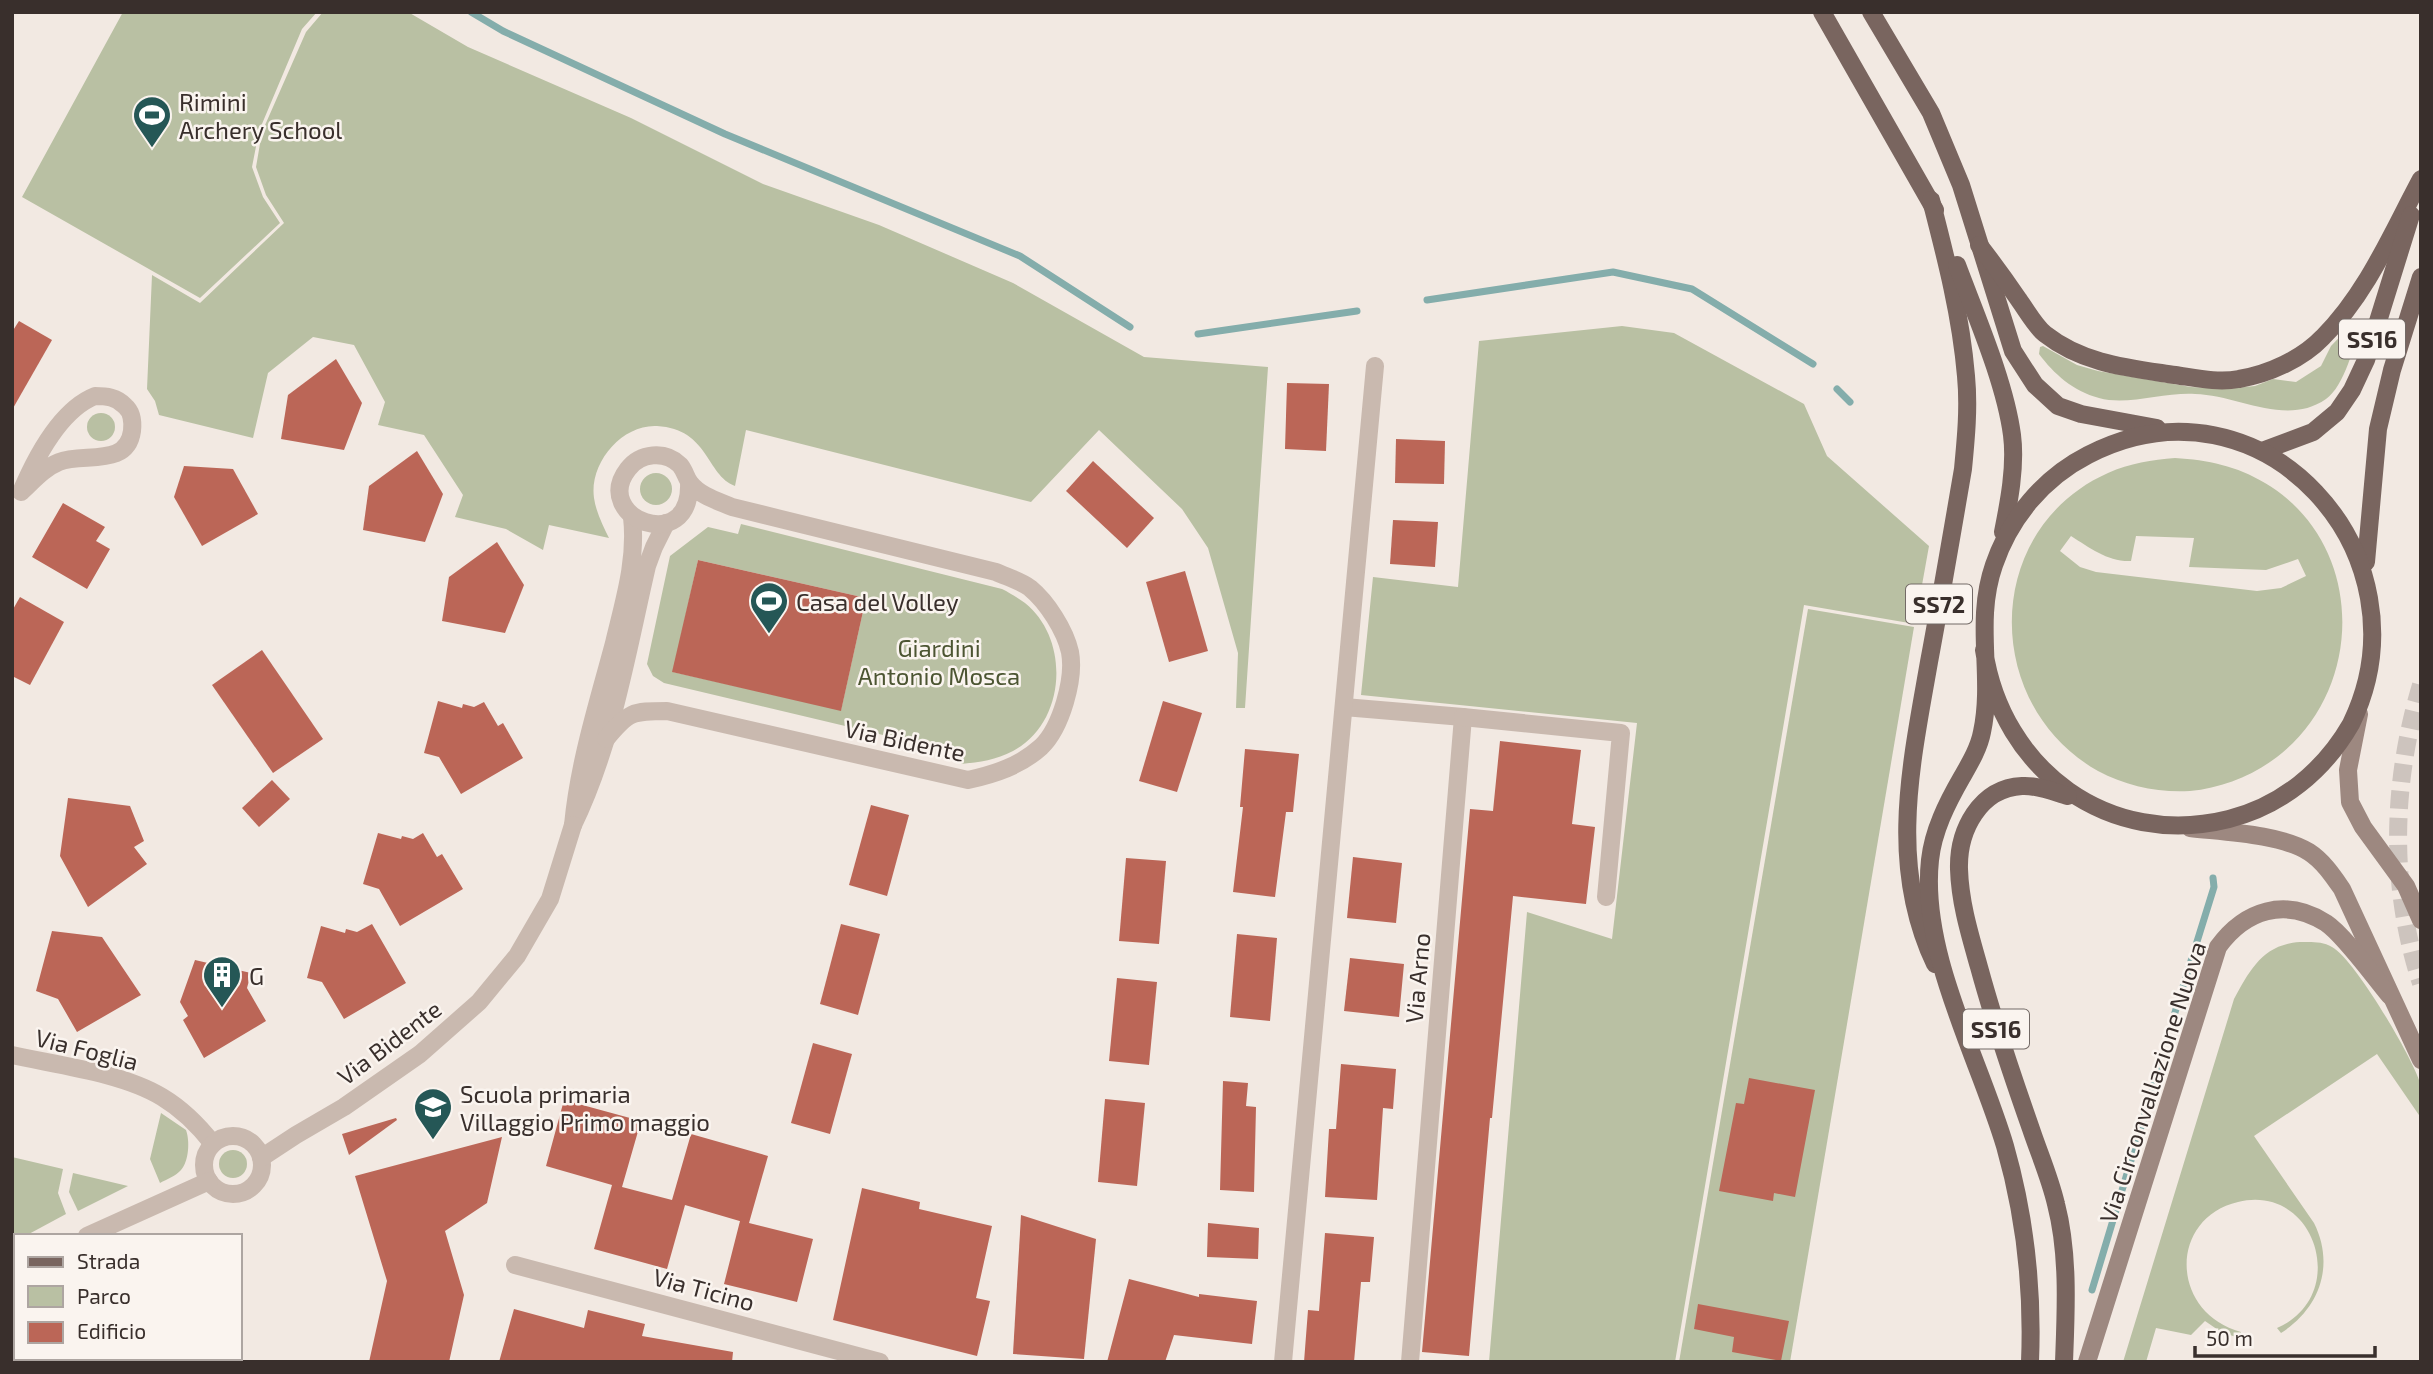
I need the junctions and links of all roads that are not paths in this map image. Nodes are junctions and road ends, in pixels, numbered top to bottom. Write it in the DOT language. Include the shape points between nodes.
graph roads {
  1 [pos="1822,12"];
  2 [pos="1871,12"];
  3 [pos="2421,181"];
  4 [pos="1931,200"];
  5 [pos="1979,244"];
  6 [pos="2421,277"];
  7 [pos="1376,366"];
  8 [pos="2172,431"];
  9 [pos="2265,450"];
  10 [pos="690,483"];
  11 [pos="17,500"];
  12 [pos="632,517"];
  13 [pos="666,523"];
  14 [pos="1998,551"];
  15 [pos="2366,566"];
  16 [pos="1984,650"];
  17 [pos="2363,699"];
  18 [pos="1344,706"];
  19 [pos="1463,718"];
  20 [pos="606,739"];
  21 [pos="2083,800"];
  22 [pos="573,825"];
  23 [pos="2169,825"];
  24 [pos="1606,897"];
  25 [pos="2421,920"];
  26 [pos="2390,996"];
  27 [pos="1953,1003"];
  28 [pos="12,1055"];
  29 [pos="2421,1060"];
  30 [pos="213,1144"];
  31 [pos="261,1158"];
  32 [pos="209,1181"];
  33 [pos="91,1234"];
  34 [pos="515,1265"];
  35 [pos="880,1362"];
  36 [pos="1283,1362"];
  37 [pos="1410,1362"];
  38 [pos="2030,1362"];
  39 [pos="2064,1362"];
  40 [pos="2087,1362"];
  1 -- 4 [label="main road, SS72"];
  2 -- 5 [label="main road" via="1931,113"];
  3 -- 5 [label="main road" via="2357,295 2322,338 2292,360 2238,380 2110,365 2061,345 2043,333"];
  3 -- 9 [label="main road, SS16" via="2366,360 2352,390 2337,412 2313,432"];
  4 -- 14 [label="main road, SS72" via="1980,326 2012,436 2008,506"];
  4 -- 27 [label="main road, SS72" via="1962,335 1967,426 1907,802 1907,859 1923,938"];
  5 -- 8 [label="main road" via="2013,351 2035,385 2069,410"];
  6 -- 15 [label="main road, Via Circonvallazione Nuova / SS16" via="2378,429"];
  7 -- 18 [label="street"];
  8 -- 9 [label="main road, Via Circonvallazione Nuova / SS16" via="2203,432"];
  8 -- 14 [label="main road, Via Circonvallazione Nuova / SS16" via="2134,436 2073,462 2046,483 2019,514"];
  9 -- 15 [label="main road, Via Circonvallazione Nuova / SS16" via="2323,492 2345,522"];
  10 -- 12 [label="street, Via Bidente" via="677,462 666,457 654,455 632,463 620,484 624,508"];
  10 -- 13 [label="street, Via Bidente" via="687,504"];
  10 -- 20 [label="street, Via Bidente" via="732,507 996,572 1028,587 1055,618 1070,652 1068,691 1061,714 1042,746 1019,763 995,775 968,780 667,712 642,711 623,718"];
  11 -- 11 [label="street" via="42,472 62,460 120,452 133,424 125,405 95,396 71,409 32,465"];
  12 -- 13 [label="street" via="654,525"];
  12 -- 22 [label="street, Via Bidente" via="634,558 577,785"];
  13 -- 20 [label="street, Via Bidente" via="647,566"];
  14 -- 16 [label="main road, Via Circonvallazione Nuova / SS16" via="1983,613"];
  15 -- 17 [label="main road, Via Circonvallazione Nuova / SS16" via="2376,629 2374,661"];
  16 -- 21 [label="main road, Via Circonvallazione Nuova / SS16" via="1996,700 2015,736 2049,776"];
  16 -- 27 [label="main road, Via Circonvallazione Nuova / SS16" via="1982,736 1946,808 1930,861 1932,923"];
  17 -- 23 [label="main road, Via Circonvallazione Nuova / SS16" via="2334,750 2291,790 2238,816"];
  17 -- 25 [label="main road" via="2348,770 2350,802 2406,886"];
  18 -- 19 [label="street"];
  18 -- 36 [label="street"];
  19 -- 24 [label="street" via="1621,733"];
  19 -- 37 [label="street, Via Arno"];
  20 -- 22 [label="street, Via Bidente"];
  21 -- 23 [label="main road, Via Circonvallazione Nuova / SS16" via="2125,818"];
  21 -- 39 [label="main road, Via Circonvallazione Nuova / SS16" via="2025,786 1994,794 1976,810 1965,831 1959,866 1966,922 2056,1205 2064,1260"];
  22 -- 31 [label="street, Via Bidente" via="550,899 517,956 479,1002 420,1054"];
  23 -- 26 [label="main road" via="2268,838 2309,852 2342,889"];
  26 -- 29 [label="main road"];
  26 -- 40 [label="main road, Via Circonvallazione Nuova" via="2328,924 2295,909 2261,912 2229,933 2218,947"];
  27 -- 38 [label="main road, Via Circonvallazione Nuova / SS16" via="2005,1147 2026,1245"];
  28 -- 30 [label="street, Via Foglia" via="124,1080 162,1096 197,1124"];
  30 -- 31 [label="street" via="237,1136 252,1143"];
  30 -- 32 [label="street" via="204,1162"];
  31 -- 32 [label="street" via="260,1175 242,1192 223,1192"];
  32 -- 33 [label="street"];
  34 -- 35 [label="street, Via Ticino"];
}
